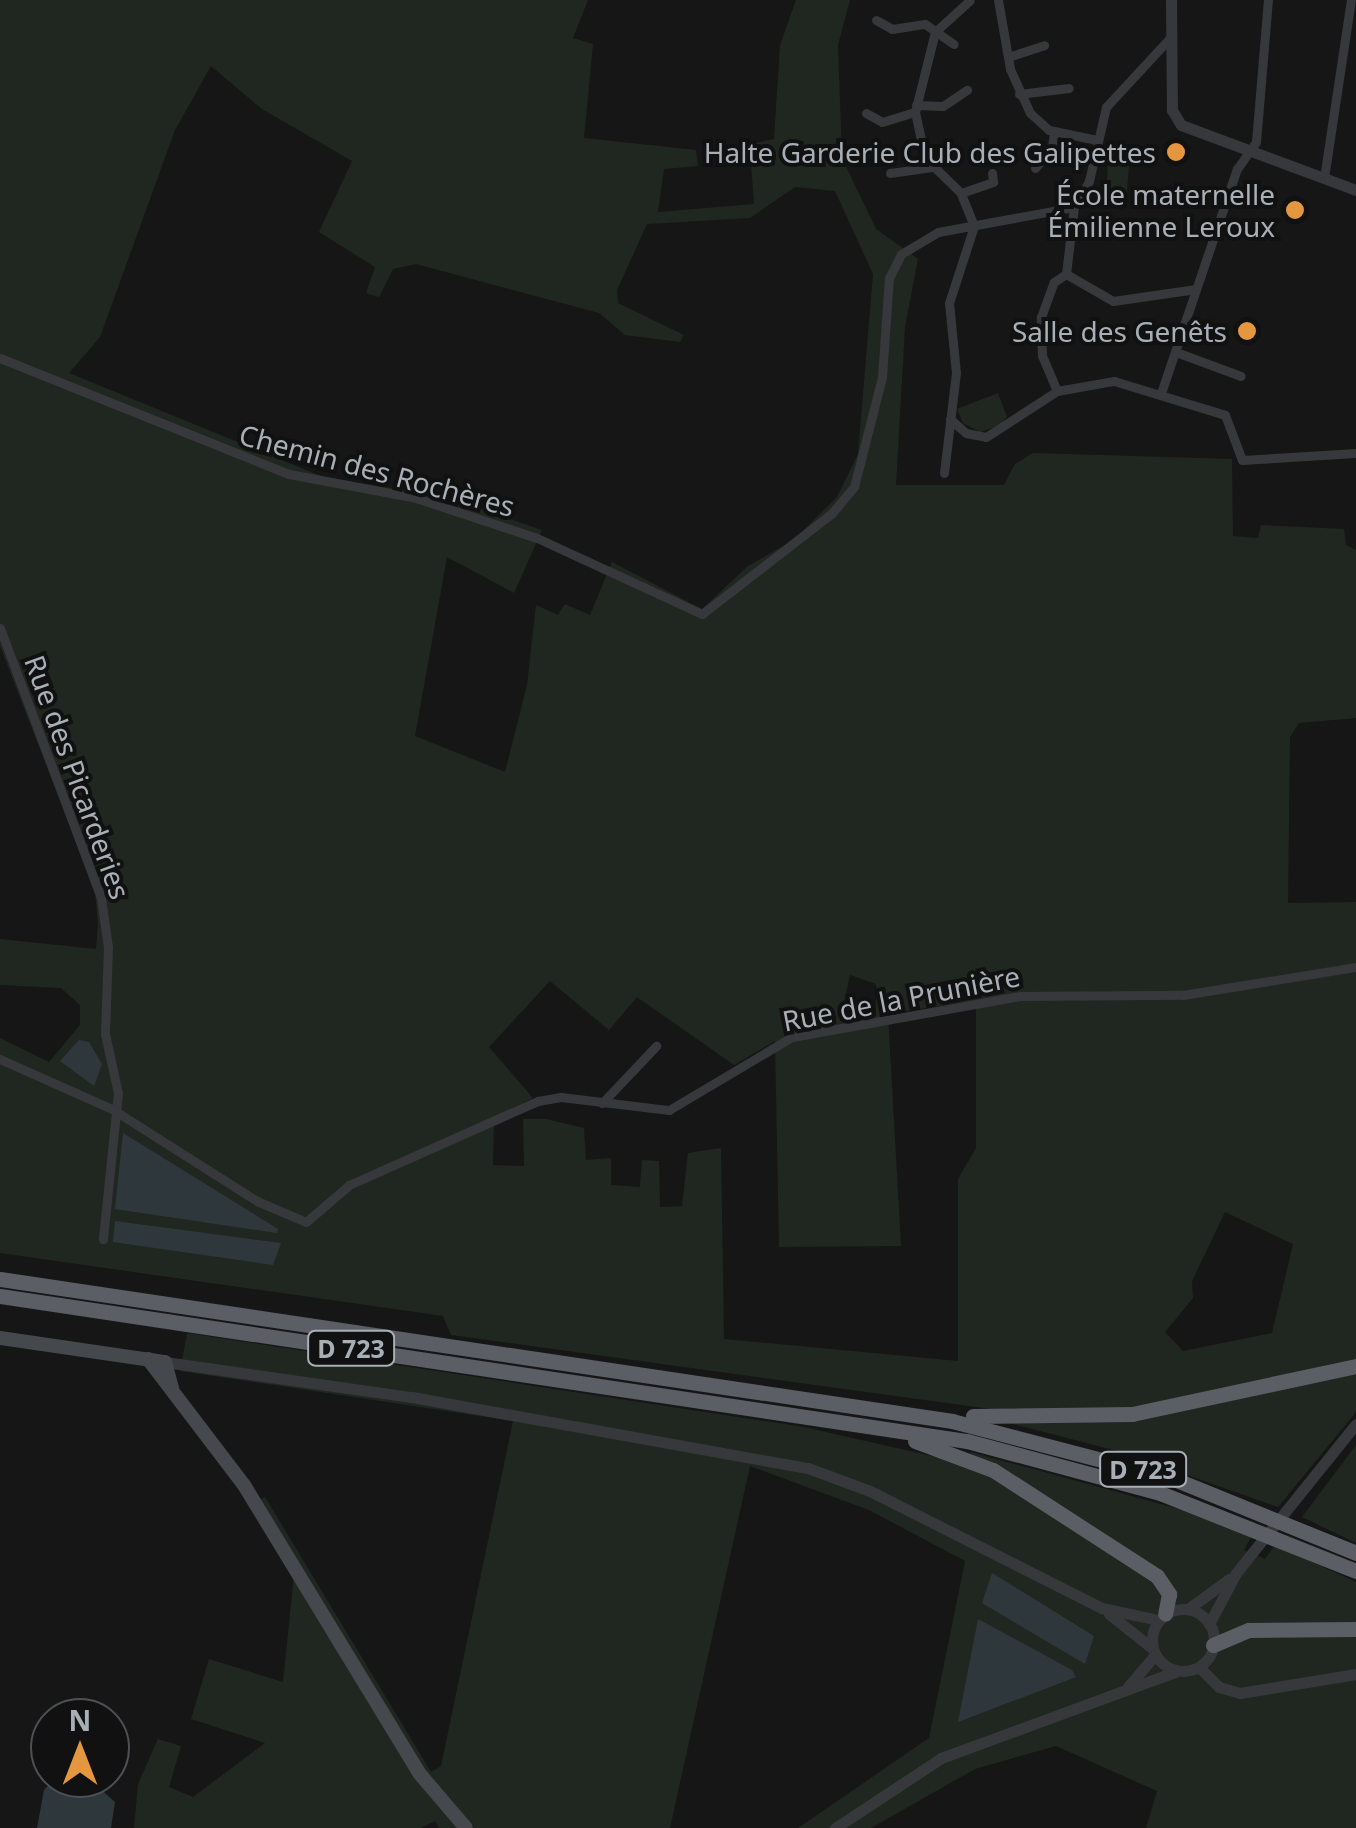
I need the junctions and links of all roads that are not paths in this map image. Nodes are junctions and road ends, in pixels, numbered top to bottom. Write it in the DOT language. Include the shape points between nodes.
graph roads {
  1 [pos="970,0"];
  2 [pos="998,0"];
  3 [pos="1170,0"];
  4 [pos="1268,0"];
  5 [pos="1351,0"];
  6 [pos="876,20"];
  7 [pos="935,32"];
  8 [pos="954,44"];
  9 [pos="1044,44"];
  10 [pos="1170,44"];
  11 [pos="1008,57"];
  12 [pos="1068,88"];
  13 [pos="968,90"];
  14 [pos="1019,94"];
  15 [pos="915,109"];
  16 [pos="866,113"];
  17 [pos="1054,132"];
  18 [pos="1098,140"];
  19 [pos="1252,154"];
  20 [pos="932,167"];
  21 [pos="1035,168"];
  22 [pos="890,173"];
  23 [pos="992,173"];
  24 [pos="1324,178"];
  25 [pos="1356,190"];
  26 [pos="961,192"];
  27 [pos="1074,207"];
  28 [pos="974,226"];
  29 [pos="1066,274"];
  30 [pos="1196,288"];
  31 [pos="1176,352"];
  32 [pos="0,358"];
  33 [pos="1240,376"];
  34 [pos="1057,391"];
  35 [pos="1160,393"];
  36 [pos="950,419"];
  37 [pos="1356,454"];
  38 [pos="944,473"];
  39 [pos="0,628"];
  40 [pos="1356,968"];
  41 [pos="656,1046"];
  42 [pos="0,1059"];
  43 [pos="602,1103"];
  44 [pos="116,1112"];
  45 [pos="103,1240"];
  46 [pos="0,1279"];
  47 [pos="0,1296"];
  48 [pos="0,1338"];
  49 [pos="148,1360"];
  50 [pos="165,1362"];
  51 [pos="1356,1366"];
  52 [pos="176,1398"];
  53 [pos="920,1415"];
  54 [pos="850,1421"];
  55 [pos="1356,1424"];
  56 [pos="1356,1435"];
  57 [pos="1341,1447"];
  58 [pos="1356,1553"];
  59 [pos="1356,1572"];
  60 [pos="1236,1573"];
  61 [pos="1102,1608"];
  62 [pos="1188,1609"];
  63 [pos="1162,1617"];
  64 [pos="1210,1624"];
  65 [pos="1356,1628"];
  66 [pos="1214,1646"];
  67 [pos="1154,1651"];
  68 [pos="1199,1667"];
  69 [pos="1178,1671"];
  70 [pos="1356,1674"];
  71 [pos="1114,1696"];
  72 [pos="466,1828"];
  73 [pos="835,1828"];
  1 -- 7 [label="street"];
  2 -- 11 [label="street"];
  3 -- 10 [label="street"];
  4 -- 19 [label="street"];
  5 -- 24 [label="street"];
  6 -- 7 [label="street" via="887,28 918,24"];
  7 -- 8 [label="street"];
  7 -- 15 [label="street"];
  9 -- 11 [label="street"];
  10 -- 18 [label="street" via="1146,58 1106,108"];
  10 -- 19 [label="street" via="1175,118"];
  11 -- 14 [label="street"];
  12 -- 14 [label="street"];
  13 -- 15 [label="street" via="942,106"];
  14 -- 17 [label="street"];
  15 -- 16 [label="street" via="882,122"];
  15 -- 20 [label="street" via="916,137"];
  17 -- 18 [label="street"];
  17 -- 21 [label="street" via="1052,148"];
  18 -- 27 [label="street" via="1090,181"];
  19 -- 24 [label="street"];
  19 -- 30 [label="street" via="1237,170"];
  20 -- 22 [label="street"];
  20 -- 26 [label="street"];
  23 -- 26 [label="street" via="992,182"];
  24 -- 25 [label="street"];
  26 -- 28 [label="street"];
  27 -- 28 [label="street"];
  27 -- 29 [label="street"];
  28 -- 32 [label="street, Chemin des Rochères" via="926,236 896,260 883,316 882,377 857,479 845,500 702,614 523,532 416,498 288,474"];
  28 -- 36 [label="street" via="948,303 956,374"];
  29 -- 30 [label="street" via="1113,301"];
  29 -- 34 [label="street" via="1054,282 1041,317 1042,355"];
  30 -- 31 [label="street"];
  31 -- 33 [label="street"];
  31 -- 35 [label="street"];
  34 -- 35 [label="street" via="1114,381"];
  34 -- 36 [label="street" via="993,435 972,436"];
  35 -- 37 [label="street" via="1224,415 1237,458"];
  36 -- 38 [label="street"];
  39 -- 44 [label="street, Rue des Picarderies" via="101,898"];
  40 -- 43 [label="street, Rue de la Prunière" via="1183,995 1021,996 832,1029 766,1049 669,1110"];
  41 -- 43 [label="street"];
  42 -- 44 [label="street"];
  43 -- 44 [label="street, Rue de la Prunière" via="538,1102 349,1185 306,1222"];
  44 -- 45 [label="street, Rue des Picarderies"];
  46 -- 53 [label="highway, D 723"];
  47 -- 54 [label="highway, D 723"];
  48 -- 49 [label="main road"];
  49 -- 50 [label="main road"];
  49 -- 52 [label="main road"];
  50 -- 52 [label="main road"];
  50 -- 61 [label="street" via="412,1397 808,1468 870,1490"];
  51 -- 53 [label="highway" via="1120,1415"];
  52 -- 72 [label="main road" via="280,1540 419,1773"];
  53 -- 58 [label="highway, D 723" via="1144,1470"];
  54 -- 59 [label="highway, D 723" via="996,1447 1127,1482"];
  54 -- 63 [label="highway" via="994,1470 1156,1576 1168,1594"];
  55 -- 57 [label="street"];
  56 -- 57 [label="street"];
  57 -- 60 [label="street"];
  60 -- 62 [label="street"];
  60 -- 64 [label="street"];
  61 -- 63 [label="street"];
  61 -- 67 [label="street"];
  62 -- 63 [label="street"];
  62 -- 64 [label="street"];
  63 -- 67 [label="street"];
  64 -- 66 [label="street"];
  65 -- 66 [label="highway" via="1249,1630"];
  66 -- 68 [label="street"];
  67 -- 69 [label="street"];
  67 -- 71 [label="street" via="1147,1672"];
  68 -- 69 [label="street"];
  68 -- 70 [label="street" via="1219,1687 1240,1693"];
  69 -- 71 [label="street"];
  71 -- 73 [label="street" via="941,1758"];
}
